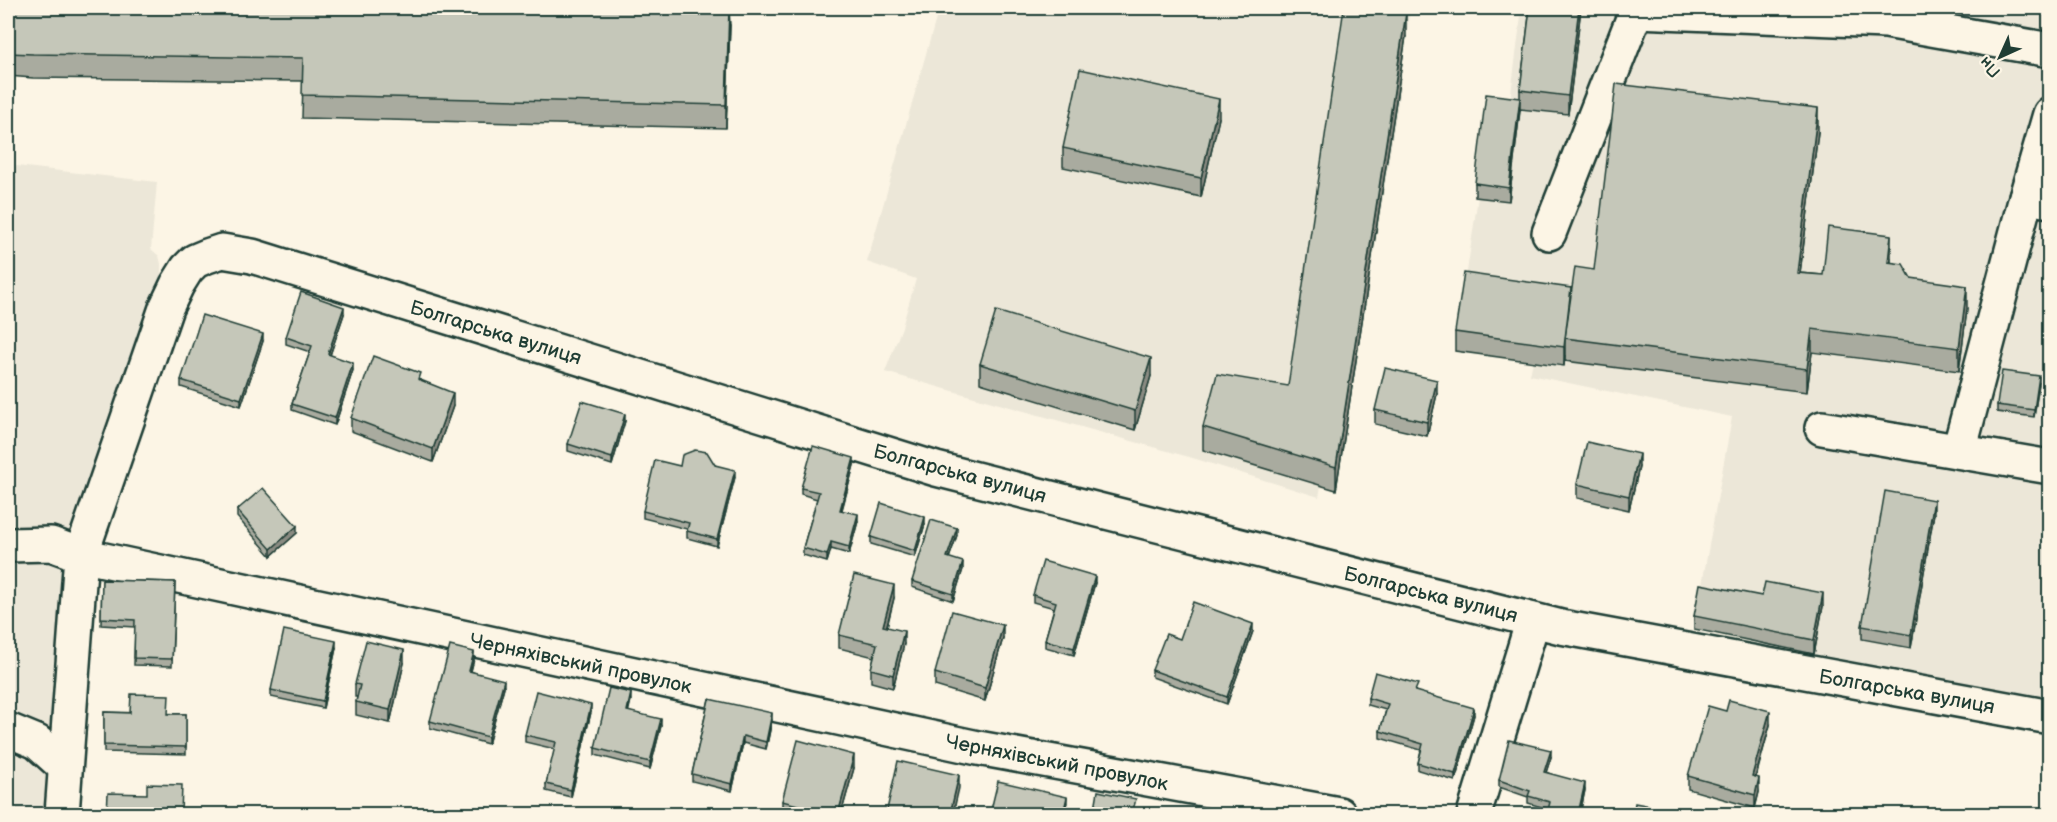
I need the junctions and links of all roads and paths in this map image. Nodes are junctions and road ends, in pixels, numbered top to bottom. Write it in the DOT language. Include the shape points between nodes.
graph roads {
  1 [pos="1636,9"];
  2 [pos="2049,50"];
  3 [pos="2049,114"];
  4 [pos="2038,199"];
  5 [pos="1550,234"];
  6 [pos="1822,428"];
  7 [pos="1959,451"];
  8 [pos="2049,467"];
  9 [pos="8,545"];
  10 [pos="81,555"];
  11 [pos="1533,620"];
  12 [pos="2049,717"];
  13 [pos="8,730"];
  14 [pos="65,766"];
  15 [pos="63,814"];
  16 [pos="1339,814"];
  17 [pos="1474,814"];
  1 -- 2 [label="street" via="1886,21"];
  1 -- 5 [label="street"];
  3 -- 4 [label="street"];
  4 -- 7 [label="street"];
  6 -- 7 [label="street"];
  7 -- 8 [label="street"];
  9 -- 10 [label="street, Черняхівський провулок" via="51,544"];
  10 -- 11 [label="street, Болгарська вулиця" via="166,308 187,268 222,251 252,256 936,469"];
  10 -- 14 [label="street"];
  10 -- 16 [label="street, Черняхівський провулок" via="978,748"];
  11 -- 12 [label="street, Болгарська вулиця"];
  11 -- 17 [label="street"];
  13 -- 14 [label="street" via="37,741"];
  14 -- 15 [label="street"];
}
